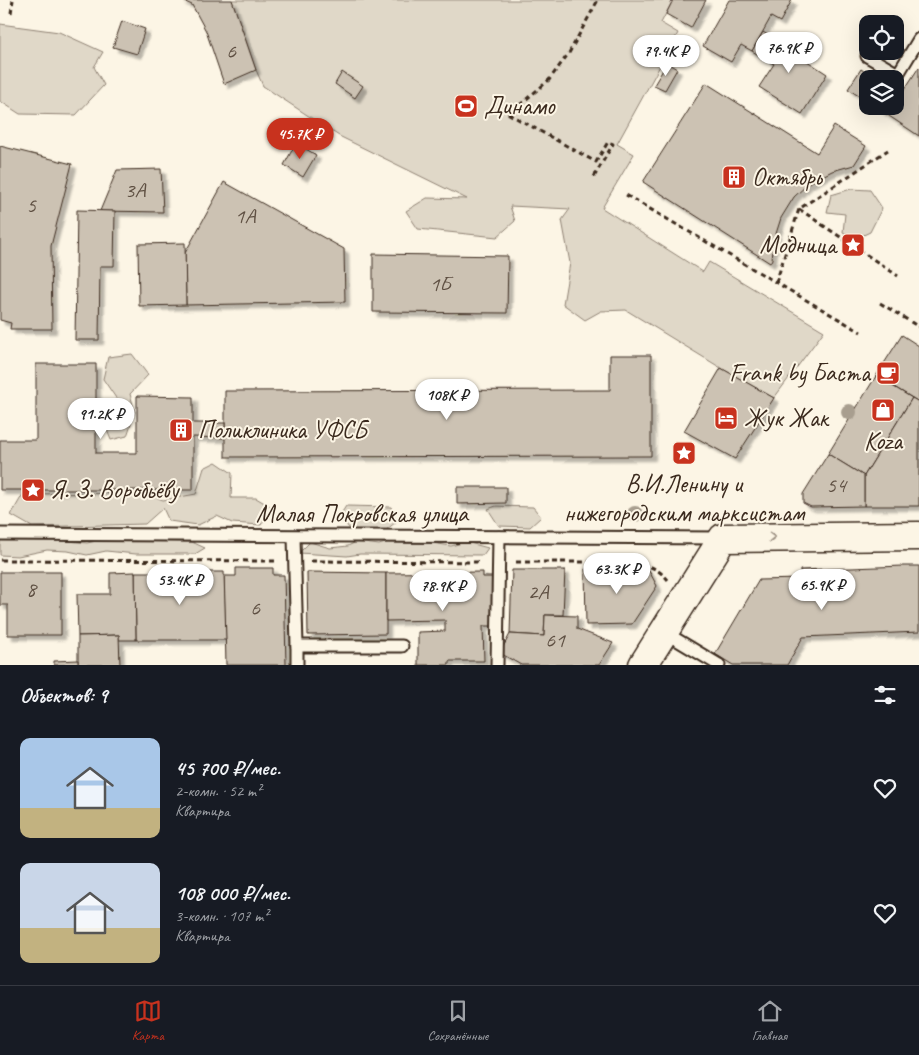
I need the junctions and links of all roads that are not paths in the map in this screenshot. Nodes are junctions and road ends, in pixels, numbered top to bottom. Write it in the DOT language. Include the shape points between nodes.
graph roads {
  1 [pos="919,39"];
  2 [pos="875,60"];
  3 [pos="0,534"];
  4 [pos="919,536"];
  5 [pos="294,537"];
  6 [pos="499,537"];
  7 [pos="723,538"];
  8 [pos="664,632"];
  9 [pos="297,646"];
  10 [pos="402,646"];
  11 [pos="297,665"];
  12 [pos="496,665"];
  13 [pos="642,665"];
  14 [pos="719,665"];
  1 -- 2 [label="lane" via="898,74"];
  3 -- 5 [label="lane, Малая Покровская улица"];
  7 -- 4 [label="street, one-way"];
  5 -- 6 [label="lane, Малая Покровская улица"];
  5 -- 9 [label="lane"];
  6 -- 7 [label="lane, Малая Покровская улица"];
  6 -- 12 [label="lane"];
  7 -- 8 [label="street"];
  8 -- 13 [label="street"];
  8 -- 14 [label="lane"];
  9 -- 10 [label="lane"];
  9 -- 11 [label="lane"];
}
